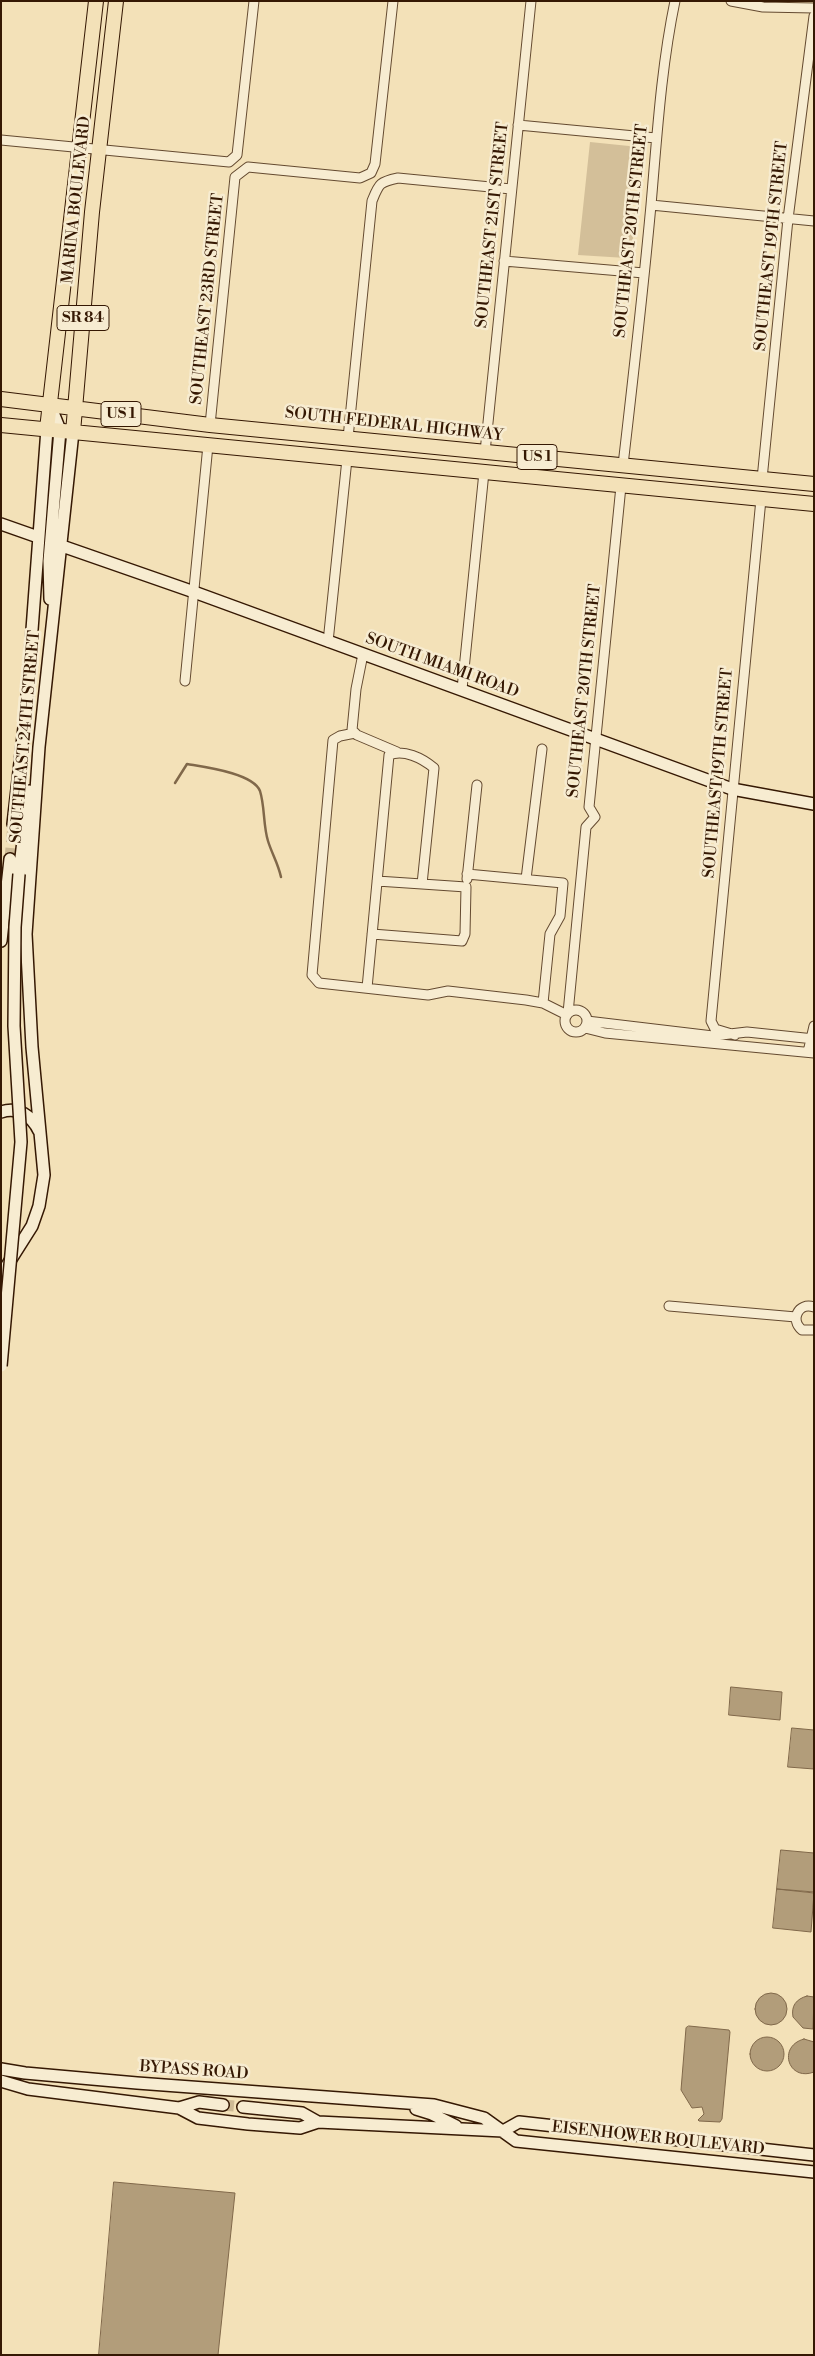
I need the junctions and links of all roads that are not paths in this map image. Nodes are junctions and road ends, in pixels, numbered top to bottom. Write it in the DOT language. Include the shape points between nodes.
graph roads {
  1 [pos="96,1"];
  2 [pos="116,1"];
  3 [pos="254,1"];
  4 [pos="393,1"];
  5 [pos="531,1"];
  6 [pos="675,1"];
  7 [pos="731,1"];
  8 [pos="814,8"];
  9 [pos="814,16"];
  10 [pos="518,125"];
  11 [pos="656,138"];
  12 [pos="1,140"];
  13 [pos="78,148"];
  14 [pos="99,150"];
  15 [pos="511,189"];
  16 [pos="651,205"];
  17 [pos="788,219"];
  18 [pos="814,221"];
  19 [pos="504,261"];
  20 [pos="644,273"];
  21 [pos="1,399"];
  22 [pos="50,404"];
  23 [pos="75,408"];
  24 [pos="1,425"];
  25 [pos="210,425"];
  26 [pos="60,430"];
  27 [pos="348,438"];
  28 [pos="370,440"];
  29 [pos="208,445"];
  30 [pos="485,452"];
  31 [pos="323,456"];
  32 [pos="347,458"];
  33 [pos="623,465"];
  34 [pos="654,468"];
  35 [pos="484,472"];
  36 [pos="762,479"];
  37 [pos="597,483"];
  38 [pos="814,484"];
  39 [pos="621,486"];
  40 [pos="761,499"];
  41 [pos="814,504"];
  42 [pos="1,524"];
  43 [pos="38,537"];
  44 [pos="62,546"];
  45 [pos="194,592"];
  46 [pos="52,635"];
  47 [pos="328,642"];
  48 [pos="363,654"];
  49 [pos="49,661"];
  50 [pos="29,667"];
  51 [pos="185,681"];
  52 [pos="462,689"];
  53 [pos="26,710"];
  54 [pos="354,732"];
  55 [pos="595,740"];
  56 [pos="39,748"];
  57 [pos="542,749"];
  58 [pos="397,752"];
  59 [pos="477,785"];
  60 [pos="732,789"];
  61 [pos="814,804"];
  62 [pos="13,824"];
  63 [pos="23,833"];
  64 [pos="10,858"];
  65 [pos="468,874"];
  66 [pos="377,880"];
  67 [pos="526,880"];
  68 [pos="422,884"];
  69 [pos="466,886"];
  70 [pos="372,934"];
  71 [pos="1,941"];
  72 [pos="367,988"];
  73 [pos="543,1002"];
  74 [pos="568,1014"];
  75 [pos="586,1024"];
  76 [pos="814,1026"];
  77 [pos="734,1035"];
  78 [pos="812,1039"];
  79 [pos="811,1052"];
  80 [pos="1,1112"];
  81 [pos="42,1135"];
  82 [pos="18,1251"];
  83 [pos="1,1256"];
  84 [pos="1,1275"];
  85 [pos="669,1306"];
  86 [pos="814,1307"];
  87 [pos="796,1317"];
  88 [pos="814,1330"];
  89 [pos="1,1366"];
  90 [pos="1,2069"];
  91 [pos="1,2080"];
  92 [pos="7,2087"];
  93 [pos="385,2102"];
  94 [pos="223,2104"];
  95 [pos="243,2107"];
  96 [pos="179,2108"];
  97 [pos="318,2122"];
  98 [pos="460,2128"];
  99 [pos="503,2131"];
  100 [pos="814,2156"];
  101 [pos="814,2172"];
  1 -- 13 [label="main road, MARINA BOULEVARD / SR 84"];
  2 -- 14 [label="main road, MARINA BOULEVARD / SR 84"];
  3 -- 14 [label="street" via="237,156 229,162"];
  4 -- 25 [label="street, SOUTHEAST 23RD STREET" via="375,164 371,173 360,178 248,166 235,177"];
  5 -- 10 [label="street, SOUTHEAST 21ST STREET"];
  6 -- 11 [label="street, SOUTHEAST 20TH STREET"];
  7 -- 8 [label="street" via="763,7"];
  9 -- 17 [label="street, SOUTHEAST 19TH STREET"];
  10 -- 11 [label="street"];
  10 -- 15 [label="street, SOUTHEAST 21ST STREET"];
  11 -- 16 [label="street, SOUTHEAST 20TH STREET"];
  12 -- 13 [label="street"];
  13 -- 14 [label="street"];
  13 -- 22 [label="main road, MARINA BOULEVARD / SR 84"];
  14 -- 23 [label="main road, MARINA BOULEVARD / SR 84"];
  15 -- 19 [label="street, SOUTHEAST 21ST STREET"];
  15 -- 27 [label="street" via="398,178 378,185 372,201"];
  16 -- 17 [label="street"];
  16 -- 20 [label="street, SOUTHEAST 20TH STREET"];
  17 -- 18 [label="street"];
  17 -- 36 [label="street, SOUTHEAST 19TH STREET"];
  19 -- 20 [label="street"];
  19 -- 30 [label="street, SOUTHEAST 21ST STREET"];
  20 -- 33 [label="street, SOUTHEAST 20TH STREET"];
  21 -- 22 [label="main road, SOUTH FEDERAL HIGHWAY / US 1"];
  22 -- 23 [label="main road, SOUTH FEDERAL HIGHWAY / US 1"];
  22 -- 26 [label="main road, MARINA BOULEVARD / SR 84"];
  23 -- 25 [label="main road, SOUTH FEDERAL HIGHWAY / US 1"];
  23 -- 26 [label="main road, MARINA BOULEVARD / SR 84"];
  24 -- 26 [label="main road, US 1"];
  25 -- 27 [label="main road, SOUTH FEDERAL HIGHWAY / US 1"];
  26 -- 29 [label="main road, US 1"];
  26 -- 43 [label="street, SOUTHEAST 24TH STREET / SR 84"];
  26 -- 44 [label="street, SOUTHEAST 24TH STREET / SR 84"];
  26 -- 46 [label="street" via="49,561"];
  27 -- 28 [label="main road, SOUTH FEDERAL HIGHWAY / US 1"];
  27 -- 31 [label="main road"];
  28 -- 30 [label="main road, SOUTH FEDERAL HIGHWAY / US 1"];
  28 -- 32 [label="main road"];
  29 -- 31 [label="main road, US 1"];
  29 -- 45 [label="street"];
  30 -- 33 [label="main road, SOUTH FEDERAL HIGHWAY / US 1"];
  31 -- 32 [label="main road, US 1"];
  32 -- 35 [label="main road, US 1"];
  32 -- 47 [label="street"];
  33 -- 34 [label="main road, SOUTH FEDERAL HIGHWAY / US 1"];
  33 -- 37 [label="main road" via="612,476"];
  34 -- 36 [label="main road, SOUTH FEDERAL HIGHWAY / US 1"];
  34 -- 39 [label="main road" via="634,474"];
  35 -- 37 [label="main road, US 1"];
  35 -- 52 [label="street"];
  36 -- 38 [label="main road, SOUTH FEDERAL HIGHWAY / US 1"];
  37 -- 39 [label="main road, US 1"];
  39 -- 40 [label="main road, US 1"];
  39 -- 55 [label="street, SOUTHEAST 20TH STREET"];
  40 -- 41 [label="main road, US 1"];
  40 -- 60 [label="street, SOUTHEAST 19TH STREET"];
  42 -- 43 [label="street"];
  43 -- 50 [label="street, SOUTHEAST 24TH STREET"];
  44 -- 45 [label="street, SOUTH MIAMI ROAD"];
  44 -- 46 [label="street, SOUTHEAST 24TH STREET"];
  45 -- 47 [label="street, SOUTH MIAMI ROAD"];
  45 -- 51 [label="street"];
  46 -- 49 [label="street, SOUTHEAST 24TH STREET"];
  47 -- 48 [label="street, SOUTH MIAMI ROAD"];
  48 -- 52 [label="street, SOUTH MIAMI ROAD"];
  48 -- 54 [label="street"];
  49 -- 50 [label="street" via="35,660"];
  49 -- 56 [label="street, SOUTHEAST 24TH STREET"];
  50 -- 53 [label="street, SOUTHEAST 24TH STREET"];
  52 -- 55 [label="street, SOUTH MIAMI ROAD"];
  53 -- 62 [label="street, SOUTHEAST 24TH STREET"];
  53 -- 63 [label="street"];
  54 -- 58 [label="street"];
  54 -- 72 [label="street" via="333,740 312,975 319,983"];
  55 -- 60 [label="street, SOUTH MIAMI ROAD"];
  55 -- 74 [label="street, SOUTHEAST 20TH STREET" via="588,807 595,817 586,827"];
  56 -- 63 [label="street"];
  56 -- 81 [label="street, SOUTHEAST 24TH STREET" via="26,934 32,1047"];
  57 -- 67 [label="street"];
  58 -- 66 [label="street" via="389,755"];
  58 -- 68 [label="street" via="409,754 434,768"];
  59 -- 65 [label="street"];
  60 -- 61 [label="street, SOUTH MIAMI ROAD"];
  60 -- 77 [label="street, SOUTHEAST 19TH STREET" via="711,1021 715,1029"];
  63 -- 89 [label="street, bridge" via="14,979 21,1142"];
  64 -- 71 [label="street, SOUTHEAST 24TH STREET"];
  65 -- 67 [label="street"];
  65 -- 69 [label="street"];
  66 -- 68 [label="street"];
  66 -- 70 [label="street"];
  67 -- 73 [label="street" via="563,883 560,916 550,934"];
  68 -- 69 [label="street"];
  69 -- 70 [label="street" via="462,941"];
  70 -- 72 [label="street"];
  72 -- 73 [label="street" via="428,995 448,991"];
  73 -- 74 [label="street"];
  74 -- 75 [label="street" via="580,1010 585,1014"];
  74 -- 75 [label="street" via="566,1024 571,1030 578,1032"];
  75 -- 77 [label="street" via="712,1036"];
  75 -- 79 [label="street" via="605,1033"];
  76 -- 78 [label="street"];
  77 -- 78 [label="street" via="747,1032"];
  78 -- 79 [label="street"];
  80 -- 81 [label="street" via="24,1113 35,1122"];
  81 -- 82 [label="street, SOUTHEAST 24TH STREET" via="41,1196 32,1226"];
  82 -- 83 [label="street"];
  82 -- 84 [label="street, SOUTHEAST 24TH STREET"];
  85 -- 87 [label="street"];
  86 -- 87 [label="street" via="800,1308"];
  87 -- 88 [label="street" via="802,1330"];
  90 -- 93 [label="street, BYPASS ROAD" via="137,2084"];
  91 -- 92 [label="street, EISENHOWER BOULEVARD"];
  92 -- 96 [label="street, EISENHOWER BOULEVARD"];
  93 -- 98 [label="street, BYPASS ROAD" via="432,2114"];
  93 -- 99 [label="street, BYPASS ROAD" via="434,2105 484,2118"];
  94 -- 96 [label="street, EISENHOWER BOULEVARD" via="199,2102"];
  95 -- 97 [label="street, EISENHOWER BOULEVARD" via="302,2113"];
  96 -- 97 [label="street, EISENHOWER BOULEVARD" via="198,2118 248,2124 300,2128"];
  97 -- 98 [label="street, EISENHOWER BOULEVARD"];
  98 -- 99 [label="street, EISENHOWER BOULEVARD"];
  99 -- 100 [label="street, EISENHOWER BOULEVARD" via="520,2122"];
  99 -- 101 [label="street, EISENHOWER BOULEVARD" via="516,2141"];
}
